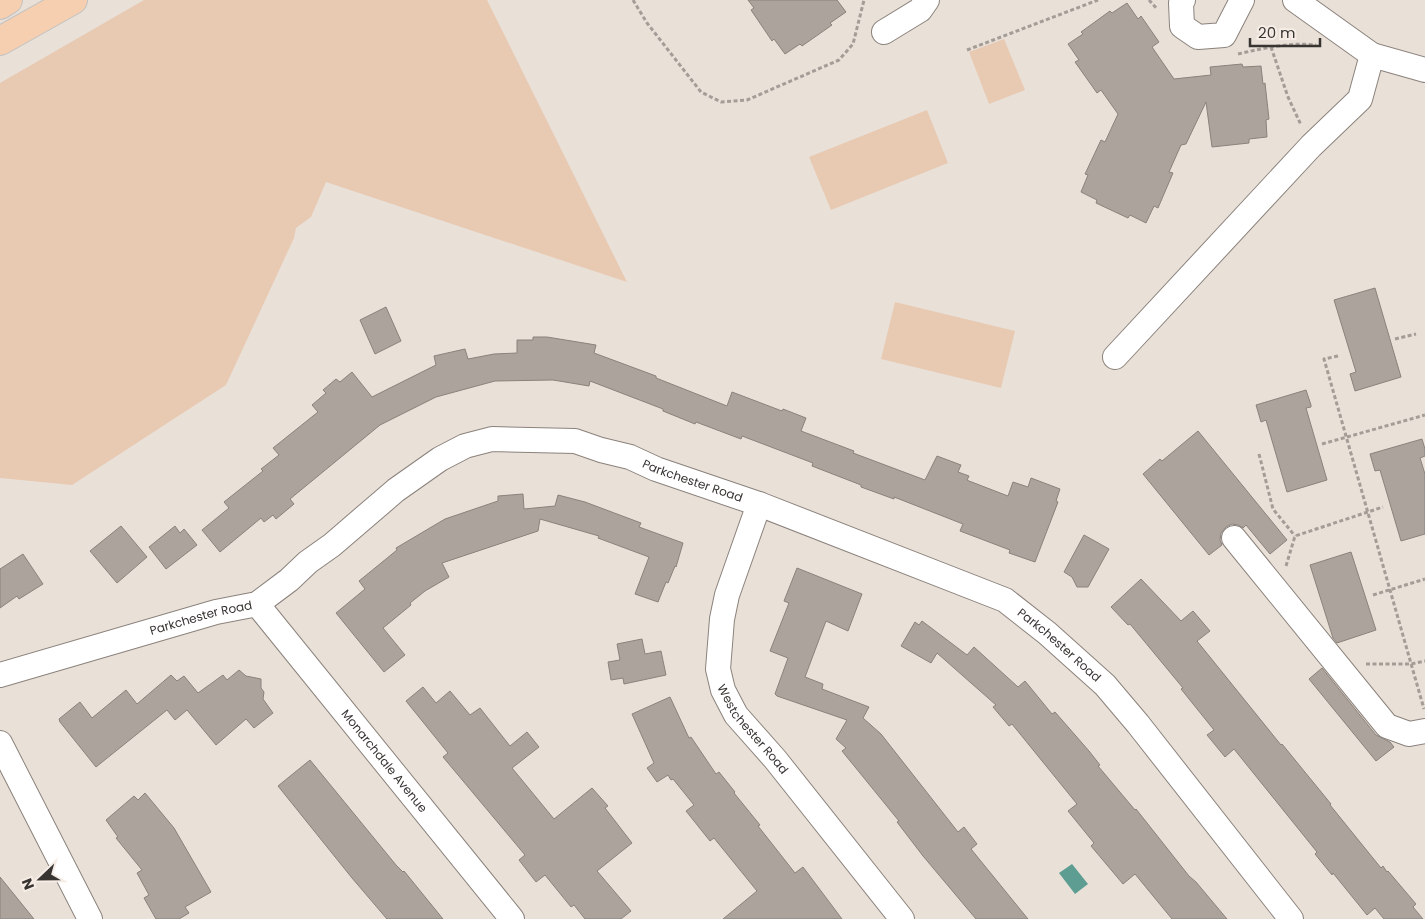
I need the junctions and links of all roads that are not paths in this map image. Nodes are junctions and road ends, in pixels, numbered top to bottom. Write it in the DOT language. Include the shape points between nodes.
graph roads {
  1 [pos="8,0"];
  2 [pos="73,0"];
  3 [pos="927,0"];
  4 [pos="1183,0"];
  5 [pos="1242,0"];
  6 [pos="1294,0"];
  7 [pos="0,5"];
  8 [pos="884,32"];
  9 [pos="0,41"];
  10 [pos="1372,55"];
  11 [pos="1425,70"];
  12 [pos="1115,357"];
  13 [pos="759,504"];
  14 [pos="1234,538"];
  15 [pos="257,604"];
  16 [pos="0,675"];
  17 [pos="1425,730"];
  18 [pos="0,743"];
  19 [pos="90,919"];
  20 [pos="512,919"];
  21 [pos="902,919"];
  22 [pos="1291,919"];
  1 -- 7 [label="main road"];
  2 -- 9 [label="main road"];
  3 -- 8 [label="street" via="920,10"];
  4 -- 5 [label="street" via="1182,26 1198,37 1224,35"];
  6 -- 10 [label="street"];
  10 -- 11 [label="street"];
  10 -- 12 [label="street" via="1360,99 1311,146"];
  13 -- 15 [label="street, Parkchester Road" via="630,457 575,441 492,439 465,446 432,464"];
  13 -- 21 [label="street, Westchester Road" via="727,595 722,620 718,669 723,690 736,715"];
  13 -- 22 [label="street, Parkchester Road" via="1005,600 1047,632 1105,685"];
  14 -- 17 [label="street" via="1387,726 1410,734"];
  15 -- 16 [label="street, Parkchester Road" via="216,612"];
  15 -- 20 [label="street, Monarchdale Avenue"];
  18 -- 19 [label="street"];
}
